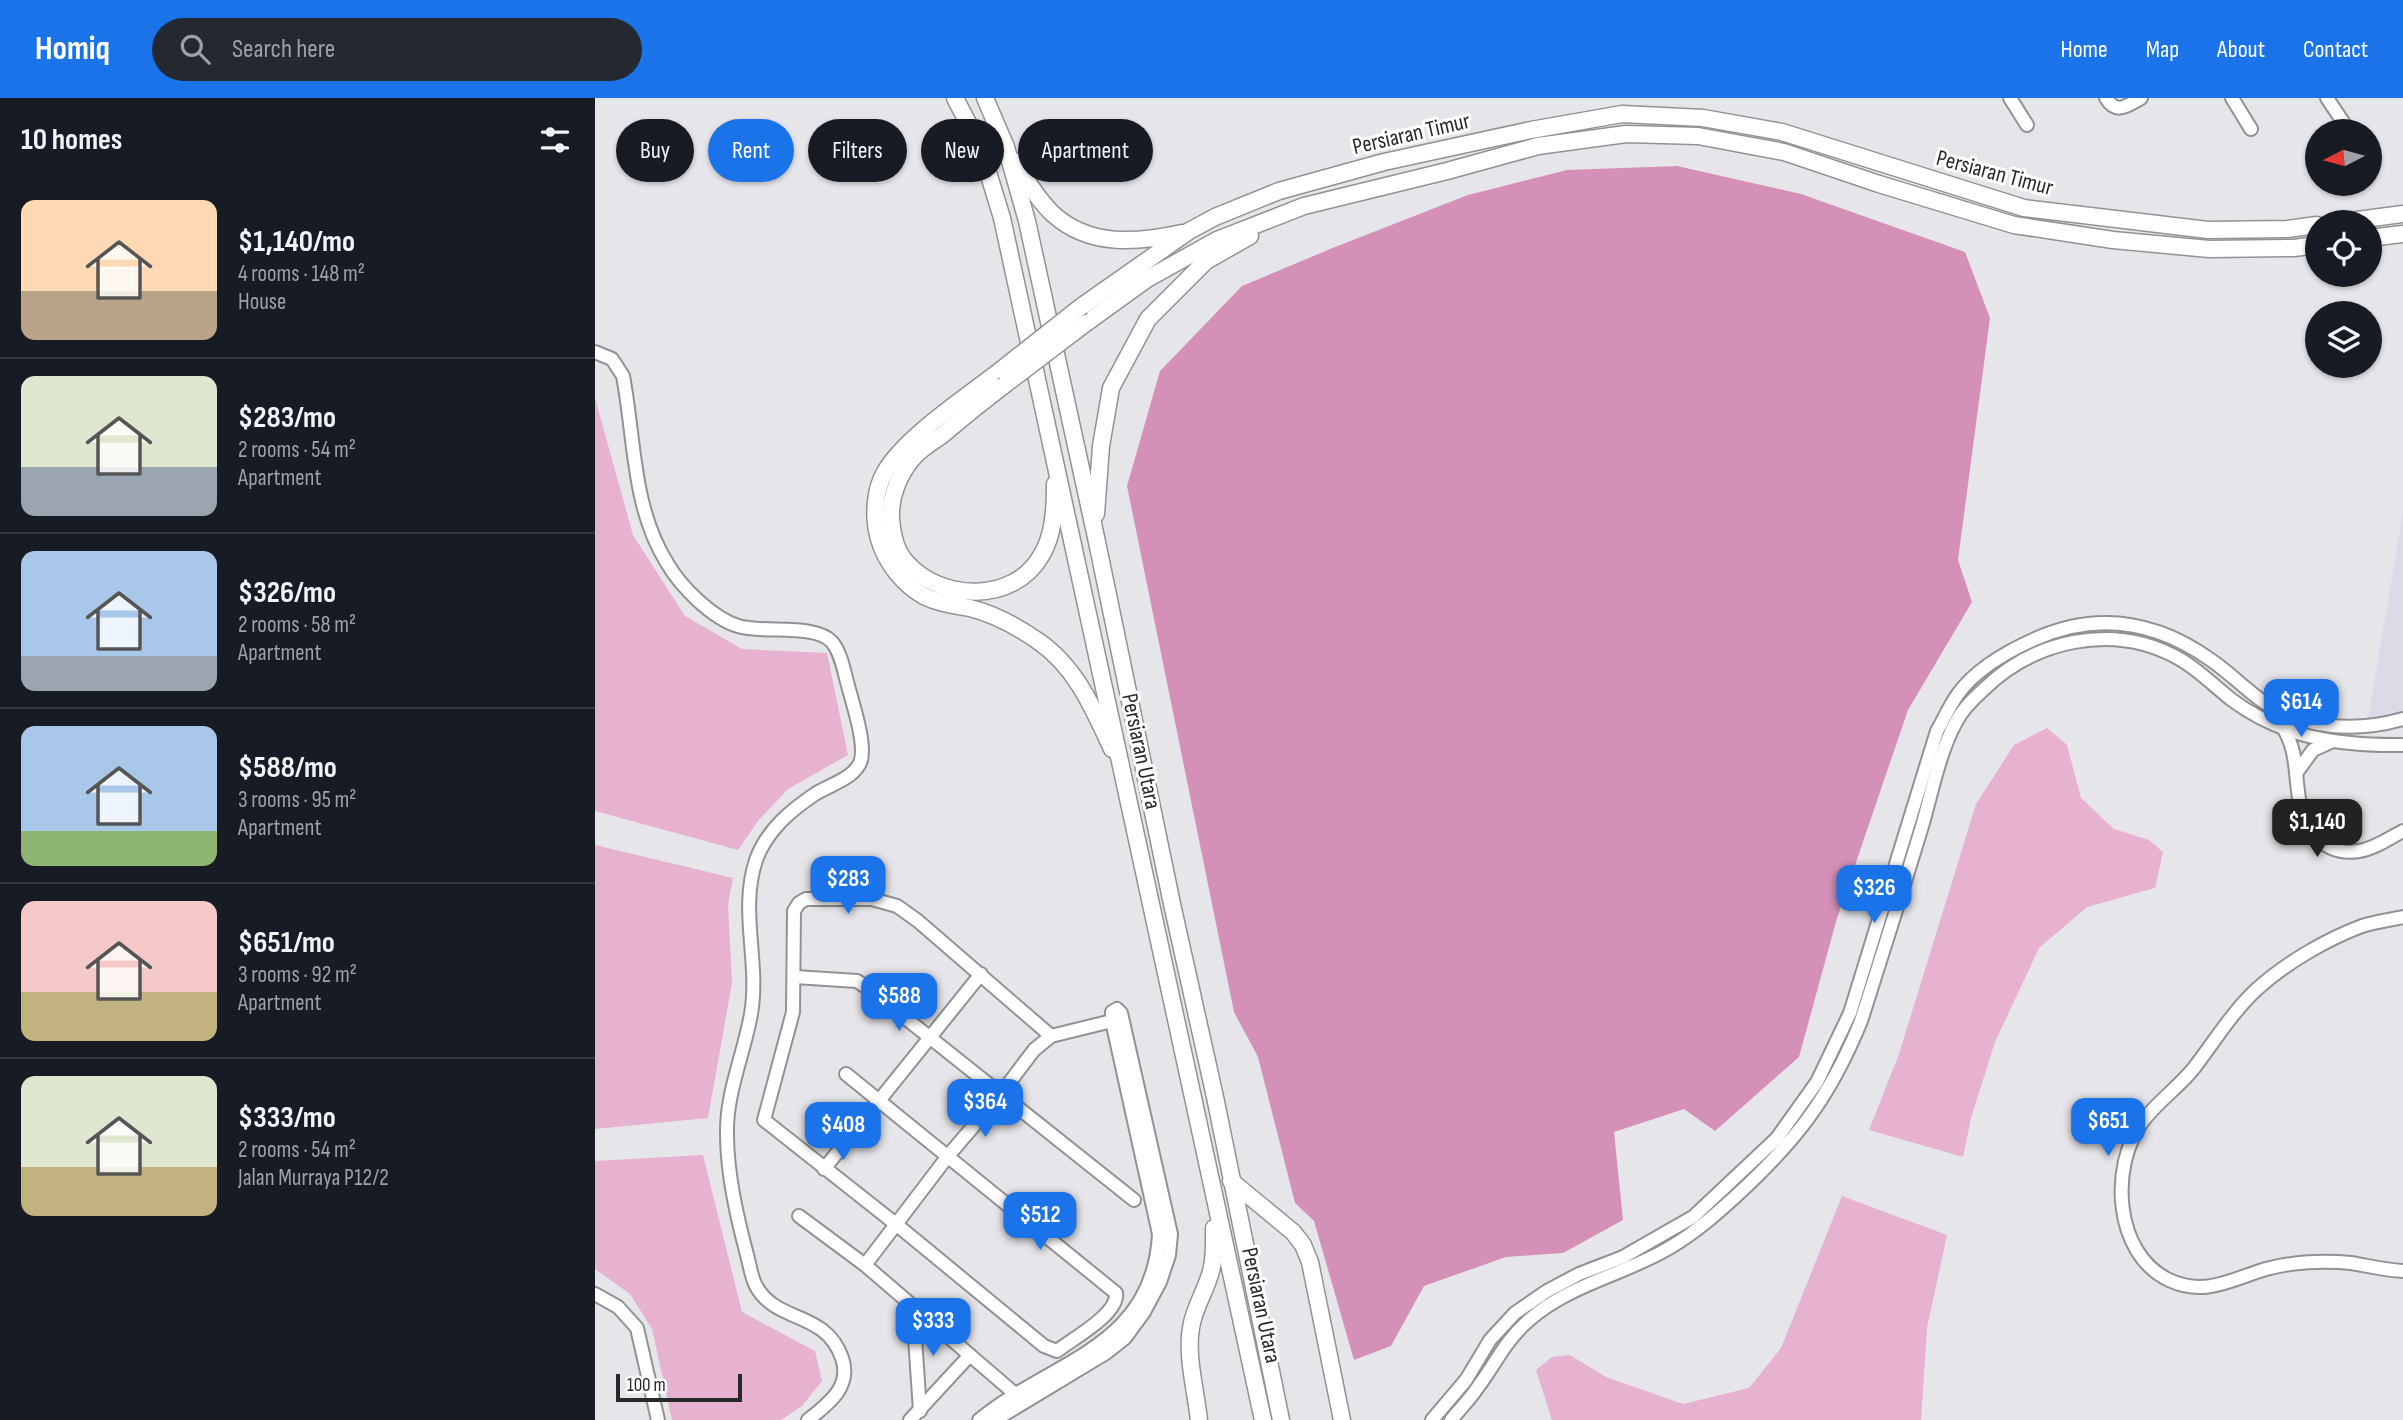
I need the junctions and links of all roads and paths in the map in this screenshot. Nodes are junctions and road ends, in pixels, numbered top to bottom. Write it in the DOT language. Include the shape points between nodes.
graph roads {
  1 [pos="955,98"];
  2 [pos="985,98"];
  3 [pos="2010,98"];
  4 [pos="2106,98"];
  5 [pos="2141,98"];
  6 [pos="2231,98"];
  7 [pos="2327,98"];
  8 [pos="2341,119"];
  9 [pos="2027,125"];
  10 [pos="2251,129"];
  11 [pos="1006,147"];
  12 [pos="1304,206"];
  13 [pos="2403,214"];
  14 [pos="2382,217"];
  15 [pos="2305,227"];
  16 [pos="1189,231"];
  17 [pos="2403,234"];
  18 [pos="2382,236"];
  19 [pos="2305,247"];
  20 [pos="595,352"];
  21 [pos="1002,378"];
  22 [pos="1055,456"];
  23 [pos="1097,542"];
  24 [pos="889,548"];
  25 [pos="2403,719"];
  26 [pos="2284,729"];
  27 [pos="2333,741"];
  28 [pos="2403,745"];
  29 [pos="2297,772"];
  30 [pos="1125,776"];
  31 [pos="2403,831"];
  32 [pos="2403,917"];
  33 [pos="981,974"];
  34 [pos="795,977"];
  35 [pos="1051,1036"];
  36 [pos="931,1037"];
  37 [pos="846,1074"];
  38 [pos="1000,1095"];
  39 [pos="879,1099"];
  40 [pos="948,1156"];
  41 [pos="824,1169"];
  42 [pos="1231,1181"];
  43 [pos="1214,1192"];
  44 [pos="1134,1200"];
  45 [pos="799,1216"];
  46 [pos="897,1225"];
  47 [pos="865,1265"];
  48 [pos="2403,1271"];
  49 [pos="595,1294"];
  50 [pos="913,1308"];
  51 [pos="970,1356"];
  52 [pos="1020,1398"];
  53 [pos="915,1415"];
  54 [pos="658,1420"];
  55 [pos="808,1420"];
  56 [pos="979,1420"];
  57 [pos="995,1420"];
  58 [pos="1199,1420"];
  59 [pos="1263,1420"];
  60 [pos="1281,1420"];
  61 [pos="1342,1420"];
  62 [pos="1432,1420"];
  63 [pos="1451,1420"];
  1 -- 22 [label="main road, Persiaran Utara" via="980,146 1002,218"];
  2 -- 11 [label="main road, Persiaran Utara"];
  3 -- 9 [label="street"];
  4 -- 5 [label="street" via="2116,109 2123,109"];
  6 -- 10 [label="street"];
  7 -- 8 [label="street"];
  11 -- 16 [label="main road" via="1053,214 1092,237 1131,241"];
  11 -- 23 [label="main road, Persiaran Utara" via="1027,220"];
  12 -- 19 [label="main road, Persiaran Timur" via="1538,146 1626,134 1698,136 1784,152 2014,225 2209,249"];
  12 -- 21 [label="main road, Persiaran Timur, bridge" via="1217,240 1147,279"];
  12 -- 23 [label="main road" via="1206,261 1148,319 1111,388 1097,489"];
  13 -- 14 [label="main road"];
  15 -- 16 [label="main road, Persiaran Timur" via="2208,230 2024,208 1782,132 1703,118 1622,114 1328,176 1279,191"];
  16 -- 21 [label="main road, Persiaran Timur, bridge" via="1082,306"];
  17 -- 18 [label="main road"];
  20 -- 55 [label="street" via="612,359 624,376 642,503 668,566 718,618 758,631 808,631 830,640 839,655 861,743 861,763 855,770 779,822 758,856 748,911 751,1014 732,1088 727,1134 739,1227 755,1283 774,1306 823,1329 833,1338 843,1361 846,1374 841,1388"];
  21 -- 24 [label="main road, Persiaran Timur" via="912,459 890,507"];
  22 -- 24 [label="main road" via="1054,519 1048,539 1041,556 1013,582 982,593 950,590 935,584"];
  22 -- 30 [label="main road, Persiaran Utara"];
  23 -- 42 [label="main road, Persiaran Utara"];
  24 -- 30 [label="main road" via="900,576 923,595 1003,621 1039,641 1060,660 1090,700"];
  25 -- 62 [label="street" via="2351,729 2319,725 2266,704 2178,640 2126,624 2068,627 2015,648 1983,669 1959,692 1937,731 1850,1013 1817,1082 1777,1138 1693,1217 1515,1313"];
  26 -- 27 [label="street"];
  26 -- 29 [label="street"];
  26 -- 63 [label="street" via="2258,718 2176,657 2123,639 2050,647 1999,674 1956,722 1861,1021 1811,1116 1788,1146 1700,1227 1662,1252 1556,1299 1529,1320 1503,1346"];
  27 -- 28 [label="street"];
  27 -- 29 [label="street" via="2313,750"];
  29 -- 31 [label="street" via="2304,819 2325,845 2361,851"];
  30 -- 43 [label="main road, Persiaran Utara"];
  32 -- 48 [label="street" via="2363,926 2334,939 2258,989 2187,1077 2143,1121 2127,1151 2121,1186 2126,1226 2135,1244 2145,1260 2169,1280 2210,1287 2267,1269 2324,1261"];
  33 -- 34 [label="street" via="897,906 872,899 806,899 795,911"];
  33 -- 35 [label="street"];
  33 -- 36 [label="street"];
  34 -- 36 [label="street" via="857,981"];
  34 -- 41 [label="street" via="793,1012 764,1120"];
  35 -- 38 [label="street" via="1034,1050"];
  35 -- 52 [label="street" via="1112,1021 1159,1234 1155,1265 1136,1309 1118,1331"];
  36 -- 38 [label="street"];
  36 -- 39 [label="street"];
  37 -- 39 [label="street"];
  38 -- 40 [label="street"];
  38 -- 44 [label="street"];
  39 -- 40 [label="street"];
  39 -- 41 [label="street"];
  40 -- 46 [label="street"];
  40 -- 46 [label="street" via="1109,1286 1116,1293 1114,1305 1089,1330 1058,1351 1052,1350"];
  41 -- 46 [label="street"];
  42 -- 60 [label="main road, Persiaran Utara"];
  42 -- 61 [label="main road" via="1303,1245"];
  43 -- 58 [label="main road" via="1213,1262 1191,1328"];
  43 -- 59 [label="main road, Persiaran Utara"];
  45 -- 47 [label="street"];
  46 -- 47 [label="street"];
  47 -- 50 [label="street"];
  49 -- 54 [label="street" via="618,1307 637,1328"];
  50 -- 51 [label="street"];
  50 -- 53 [label="street"];
  51 -- 52 [label="street"];
  51 -- 53 [label="street"];
  52 -- 56 [label="street" via="996,1406"];
  52 -- 57 [label="street"];
}
